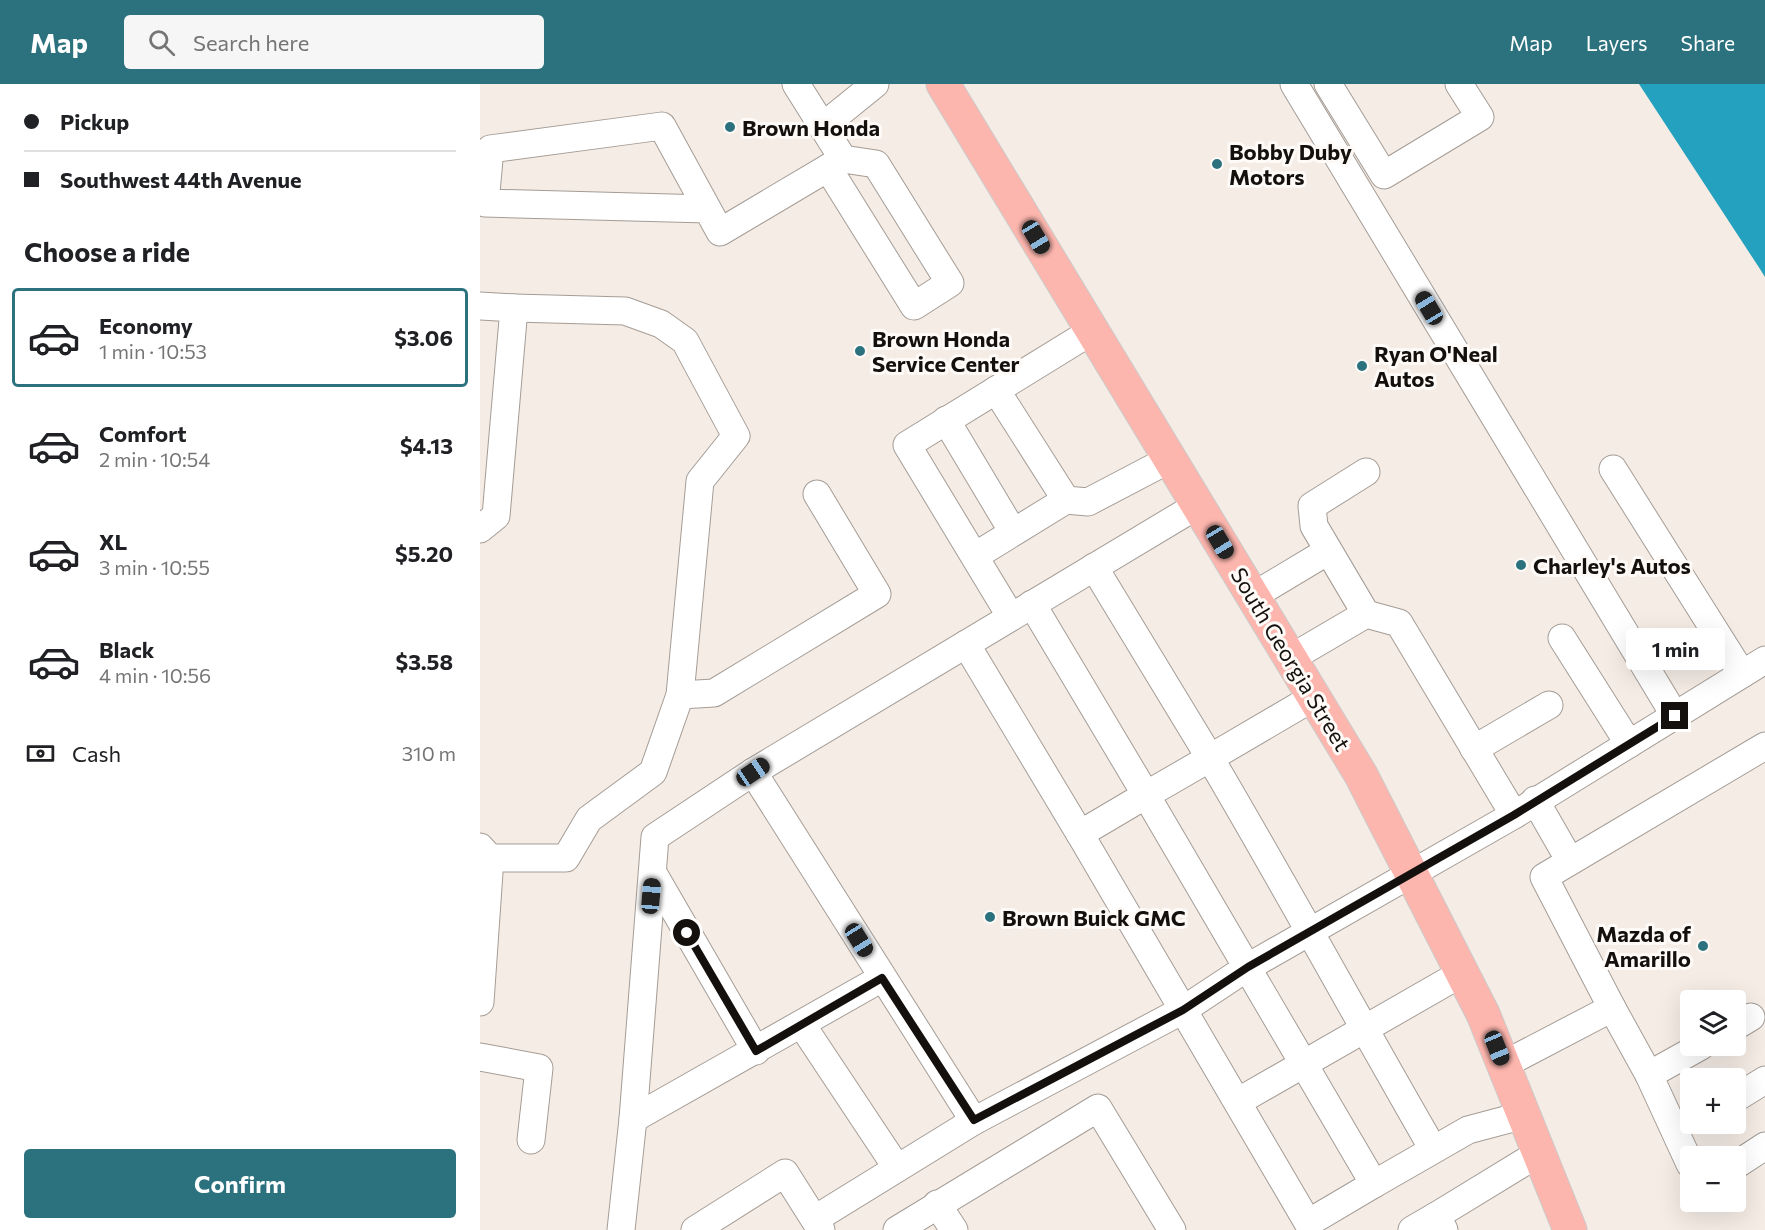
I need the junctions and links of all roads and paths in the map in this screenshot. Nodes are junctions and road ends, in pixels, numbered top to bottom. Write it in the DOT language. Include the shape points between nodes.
graph roads {
  1 [pos="796,84"];
  2 [pos="875,84"];
  3 [pos="943,84"];
  4 [pos="1294,84"];
  5 [pos="1328,84"];
  6 [pos="1459,84"];
  7 [pos="822,127"];
  8 [pos="835,164"];
  9 [pos="707,209"];
  10 [pos="480,306"];
  11 [pos="514,308"];
  12 [pos="1092,331"];
  13 [pos="996,390"];
  14 [pos="946,420"];
  15 [pos="1170,459"];
  16 [pos="1613,469"];
  17 [pos="1366,472"];
  18 [pos="817,494"];
  19 [pos="1066,500"];
  20 [pos="1198,505"];
  21 [pos="480,529"];
  22 [pos="1012,532"];
  23 [pos="1328,551"];
  24 [pos="975,556"];
  25 [pos="1094,567"];
  26 [pos="1253,596"];
  27 [pos="1022,610"];
  28 [pos="1366,614"];
  29 [pos="1562,638"];
  30 [pos="966,644"];
  31 [pos="1291,658"];
  32 [pos="1754,667"];
  33 [pos="680,695"];
  34 [pos="1314,697"];
  35 [pos="1549,705"];
  36 [pos="1675,716"];
  37 [pos="1629,744"];
  38 [pos="1765,746"];
  39 [pos="1474,749"];
  40 [pos="1210,758"];
  41 [pos="753,772"];
  42 [pos="1146,795"];
  43 [pos="1524,808"];
  44 [pos="1080,834"];
  45 [pos="485,853"];
  46 [pos="1570,861"];
  47 [pos="1411,872"];
  48 [pos="653,873"];
  49 [pos="1311,930"];
  50 [pos="1248,967"];
  51 [pos="1462,973"];
  52 [pos="882,978"];
  53 [pos="480,1002"];
  54 [pos="1612,1008"];
  55 [pos="1183,1010"];
  56 [pos="802,1024"];
  57 [pos="1364,1029"];
  58 [pos="756,1051"];
  59 [pos="1683,1056"];
  60 [pos="480,1057"];
  61 [pos="1304,1064"];
  62 [pos="1503,1065"];
  63 [pos="1649,1075"];
  64 [pos="1765,1080"];
  65 [pos="1746,1092"];
  66 [pos="1239,1101"];
  67 [pos="1524,1115"];
  68 [pos="633,1119"];
  69 [pos="974,1120"];
  70 [pos="1680,1123"];
  71 [pos="531,1140"];
  72 [pos="1765,1146"];
  73 [pos="1434,1149"];
  74 [pos="1539,1153"];
  75 [pos="1746,1158"];
  76 [pos="897,1168"];
  77 [pos="1374,1184"];
  78 [pos="938,1204"];
  79 [pos="1440,1223"];
  80 [pos="818,1225"];
  81 [pos="1302,1226"];
  82 [pos="621,1230"];
  83 [pos="695,1230"];
  84 [pos="897,1230"];
  85 [pos="954,1230"];
  86 [pos="1172,1230"];
  87 [pos="1412,1230"];
  88 [pos="1570,1230"];
  1 -- 7 [label="street"];
  2 -- 7 [label="street"];
  3 -- 12 [label="main road, South Georgia Street"];
  4 -- 36 [label="street"];
  5 -- 6 [label="street" via="1384,176 1480,117"];
  7 -- 8 [label="street"];
  8 -- 8 [label="street" via="876,164 950,283 914,306"];
  8 -- 9 [label="street" via="720,232"];
  9 -- 9 [label="street" via="662,126 490,148 485,202"];
  10 -- 11 [label="street"];
  11 -- 21 [label="street" via="496,516"];
  11 -- 33 [label="street" via="625,312 661,324 685,341 736,436 700,481"];
  12 -- 13 [label="street"];
  12 -- 15 [label="main road, South Georgia Street"];
  13 -- 14 [label="street"];
  13 -- 19 [label="street"];
  14 -- 22 [label="street"];
  14 -- 24 [label="street" via="907,444"];
  15 -- 19 [label="street" via="1088,502"];
  15 -- 20 [label="main road, South Georgia Street"];
  16 -- 32 [label="street"];
  17 -- 23 [label="street" via="1312,506 1314,526"];
  18 -- 33 [label="street" via="877,594 714,693"];
  19 -- 22 [label="street"];
  20 -- 25 [label="street"];
  20 -- 26 [label="main road, South Georgia Street"];
  22 -- 24 [label="street"];
  23 -- 26 [label="street"];
  23 -- 28 [label="street"];
  24 -- 27 [label="street"];
  25 -- 27 [label="street"];
  25 -- 40 [label="street"];
  26 -- 31 [label="main road, South Georgia Street"];
  27 -- 30 [label="street"];
  27 -- 42 [label="street"];
  28 -- 31 [label="street"];
  28 -- 39 [label="street" via="1399,623"];
  29 -- 37 [label="street"];
  30 -- 41 [label="street"];
  30 -- 44 [label="street"];
  31 -- 34 [label="main road, South Georgia Street"];
  32 -- 36 [label="street"];
  33 -- 45 [label="street" via="653,772 589,819 566,858"];
  34 -- 40 [label="street"];
  34 -- 47 [label="main road, South Georgia Street" via="1361,775"];
  35 -- 39 [label="street"];
  36 -- 37 [label="street"];
  37 -- 43 [label="street"];
  38 -- 46 [label="street"];
  39 -- 43 [label="street"];
  40 -- 42 [label="street"];
  40 -- 49 [label="street"];
  41 -- 48 [label="street" via="655,837"];
  41 -- 52 [label="street"];
  42 -- 44 [label="street"];
  42 -- 50 [label="street"];
  43 -- 46 [label="street"];
  43 -- 47 [label="street"];
  44 -- 55 [label="street"];
  45 -- 53 [label="street"];
  46 -- 54 [label="street" via="1544,877"];
  47 -- 49 [label="street"];
  47 -- 51 [label="main road, South Georgia Street"];
  48 -- 58 [label="street"];
  48 -- 68 [label="street"];
  49 -- 50 [label="street"];
  49 -- 57 [label="street"];
  50 -- 55 [label="street"];
  50 -- 61 [label="street"];
  51 -- 57 [label="street"];
  51 -- 62 [label="main road, South Georgia Street"];
  52 -- 56 [label="street"];
  52 -- 69 [label="street"];
  54 -- 62 [label="street"];
  54 -- 63 [label="street"];
  55 -- 66 [label="street"];
  55 -- 69 [label="street"];
  56 -- 58 [label="street"];
  56 -- 76 [label="street"];
  57 -- 61 [label="street"];
  57 -- 73 [label="street"];
  58 -- 68 [label="street"];
  59 -- 63 [label="street"];
  60 -- 71 [label="street" via="539,1068"];
  61 -- 66 [label="street"];
  61 -- 77 [label="street"];
  62 -- 67 [label="main road, South Georgia Street"];
  63 -- 70 [label="street"];
  64 -- 65 [label="street"];
  66 -- 81 [label="street"];
  67 -- 73 [label="street" via="1468,1130"];
  67 -- 74 [label="main road, South Georgia Street"];
  68 -- 82 [label="street"];
  69 -- 76 [label="street"];
  72 -- 75 [label="street"];
  73 -- 77 [label="street"];
  74 -- 79 [label="street"];
  74 -- 88 [label="main road, South Georgia Street"];
  76 -- 80 [label="street"];
  77 -- 81 [label="street"];
  78 -- 84 [label="street"];
  78 -- 85 [label="street"];
  78 -- 86 [label="street" via="1098,1108"];
  79 -- 87 [label="street"];
  80 -- 83 [label="street" via="785,1173"];
}
